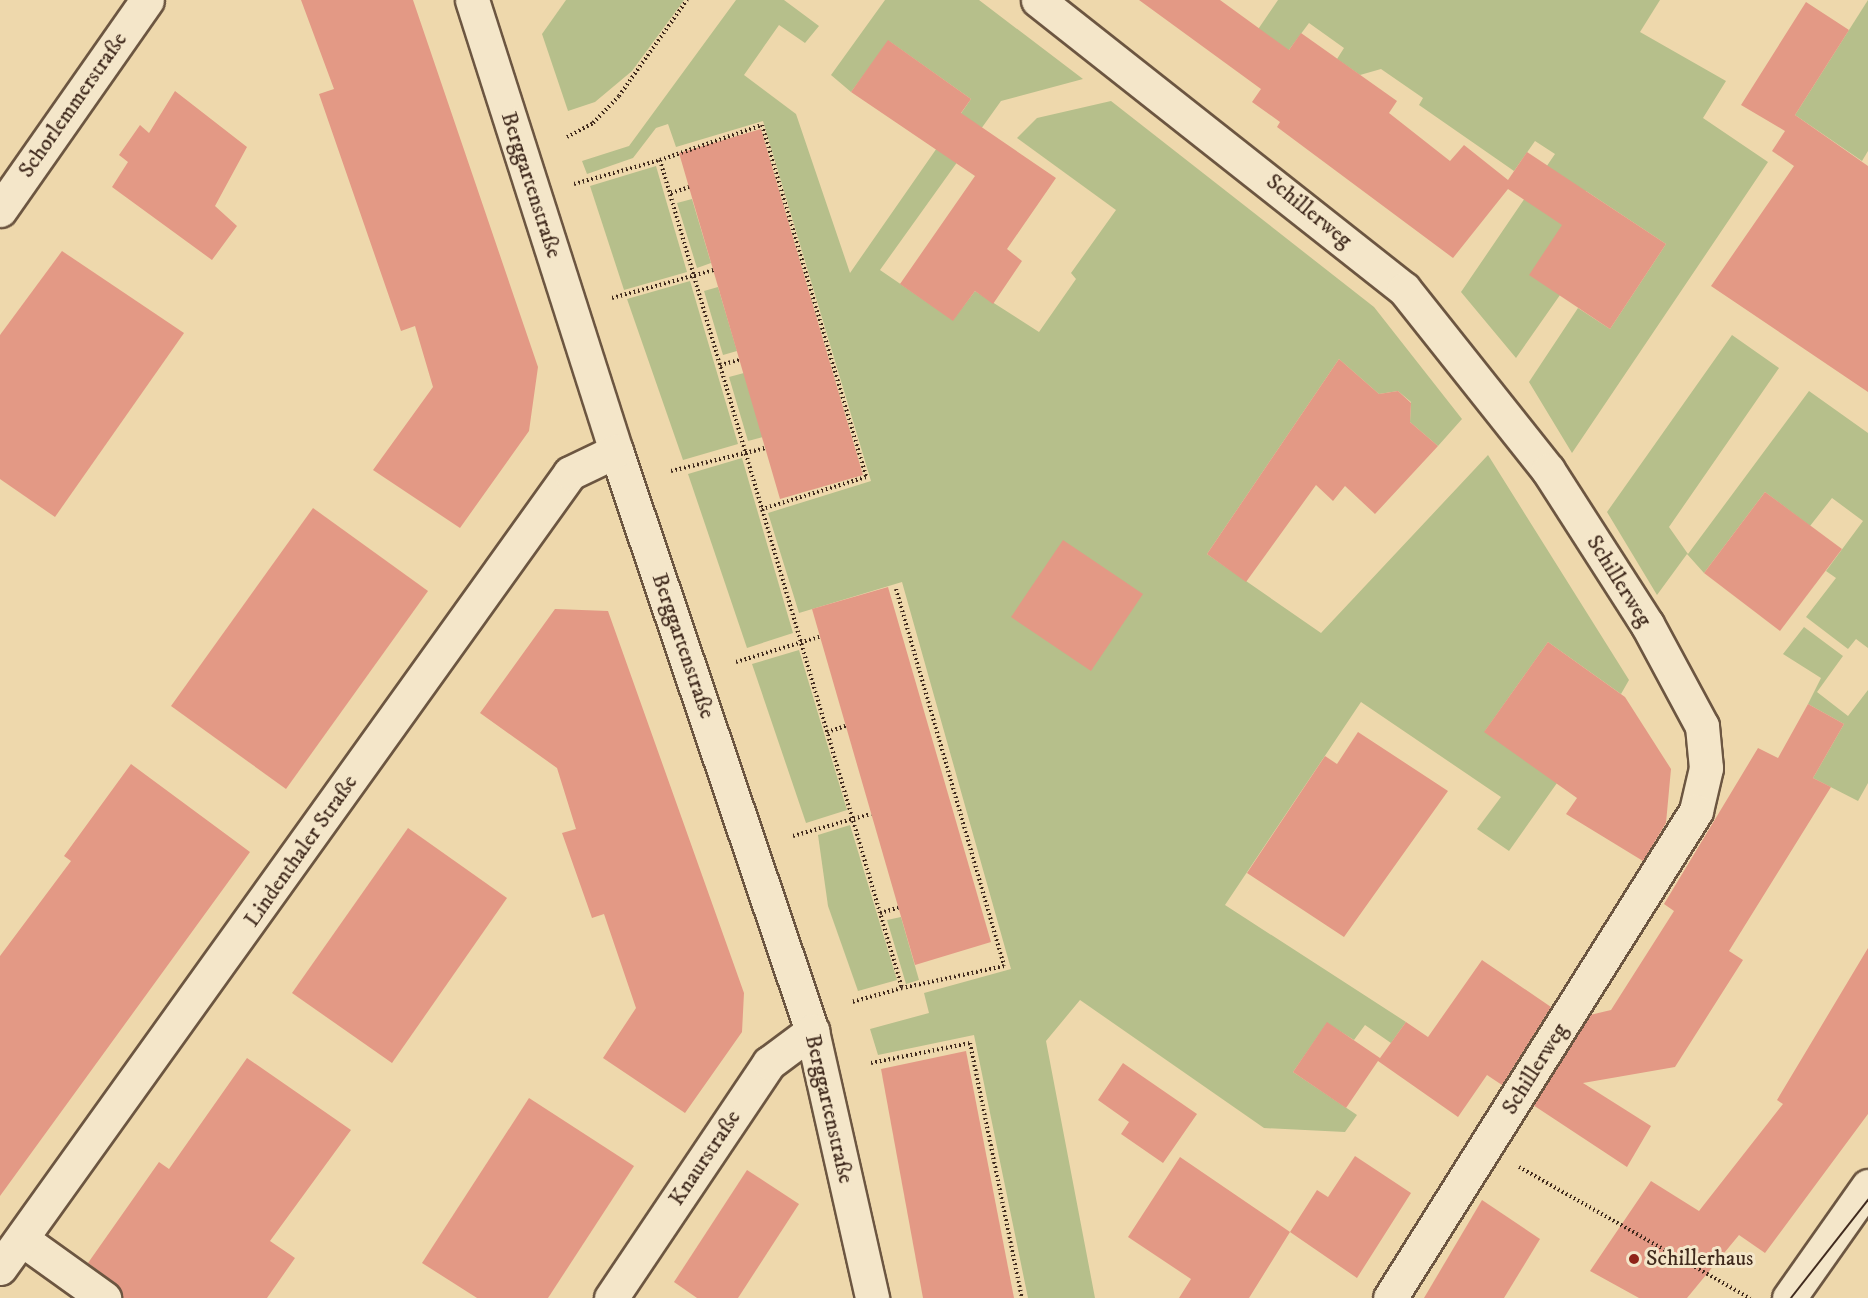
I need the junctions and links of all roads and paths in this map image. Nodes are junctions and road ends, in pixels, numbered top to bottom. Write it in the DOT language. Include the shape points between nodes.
graph roads {
  1 [pos="147,0"];
  2 [pos="472,0"];
  3 [pos="687,0"];
  4 [pos="1038,0"];
  5 [pos="567,137"];
  6 [pos="660,160"];
  7 [pos="574,184"];
  8 [pos="689,187"];
  9 [pos="671,193"];
  10 [pos="0,210"];
  11 [pos="714,270"];
  12 [pos="695,276"];
  13 [pos="612,298"];
  14 [pos="740,360"];
  15 [pos="720,365"];
  16 [pos="765,448"];
  17 [pos="744,450"];
  18 [pos="616,451"];
  19 [pos="671,471"];
  20 [pos="762,509"];
  21 [pos="896,589"];
  22 [pos="819,637"];
  23 [pos="801,642"];
  24 [pos="736,662"];
  25 [pos="846,726"];
  26 [pos="827,732"];
  27 [pos="871,814"];
  28 [pos="853,819"];
  29 [pos="793,836"];
  30 [pos="898,908"];
  31 [pos="880,913"];
  32 [pos="902,988"];
  33 [pos="852,1002"];
  34 [pos="812,1031"];
  35 [pos="871,1063"];
  36 [pos="1486,1147"];
  37 [pos="1868,1186"];
  38 [pos="24,1240"];
  39 [pos="0,1268"];
  40 [pos="104,1298"];
  41 [pos="611,1298"];
  42 [pos="872,1298"];
  43 [pos="1022,1298"];
  44 [pos="1390,1298"];
  45 [pos="1751,1298"];
  46 [pos="1789,1298"];
  1 -- 10 [label="street, Schorlemmerstraße"];
  2 -- 18 [label="street, Berggartenstraße"];
  3 -- 5 [label="path" via="619,96 593,123"];
  4 -- 36 [label="street, Schillerweg" via="1404,289 1548,470 1647,624 1702,726 1706,768 1696,811"];
  6 -- 7 [label="path"];
  6 -- 9 [label="path"];
  6 -- 20 [label="path" via="762,125 863,466 866,477"];
  8 -- 9 [label="path"];
  9 -- 12 [label="path"];
  11 -- 12 [label="path"];
  12 -- 13 [label="path"];
  12 -- 15 [label="path"];
  14 -- 15 [label="path"];
  15 -- 17 [label="path"];
  16 -- 17 [label="path"];
  17 -- 19 [label="path"];
  17 -- 20 [label="path"];
  18 -- 34 [label="street, Berggartenstraße"];
  18 -- 38 [label="street, Lindenthaler Straße" via="570,473"];
  20 -- 23 [label="path"];
  21 -- 32 [label="path" via="1004,966"];
  22 -- 23 [label="path"];
  23 -- 24 [label="path"];
  23 -- 26 [label="path"];
  25 -- 26 [label="path"];
  26 -- 28 [label="path"];
  27 -- 28 [label="path"];
  28 -- 29 [label="path"];
  28 -- 31 [label="path"];
  30 -- 31 [label="path"];
  31 -- 32 [label="path"];
  32 -- 33 [label="path"];
  34 -- 41 [label="street, Knaurstraße" via="769,1063"];
  34 -- 42 [label="street, Berggartenstraße"];
  35 -- 43 [label="path" via="970,1043"];
  36 -- 44 [label="street, Schillerweg"];
  36 -- 45 [label="path"];
  37 -- 46 [label="street"];
  38 -- 39 [label="street, Lindenthaler Straße"];
  38 -- 40 [label="street"];
}
